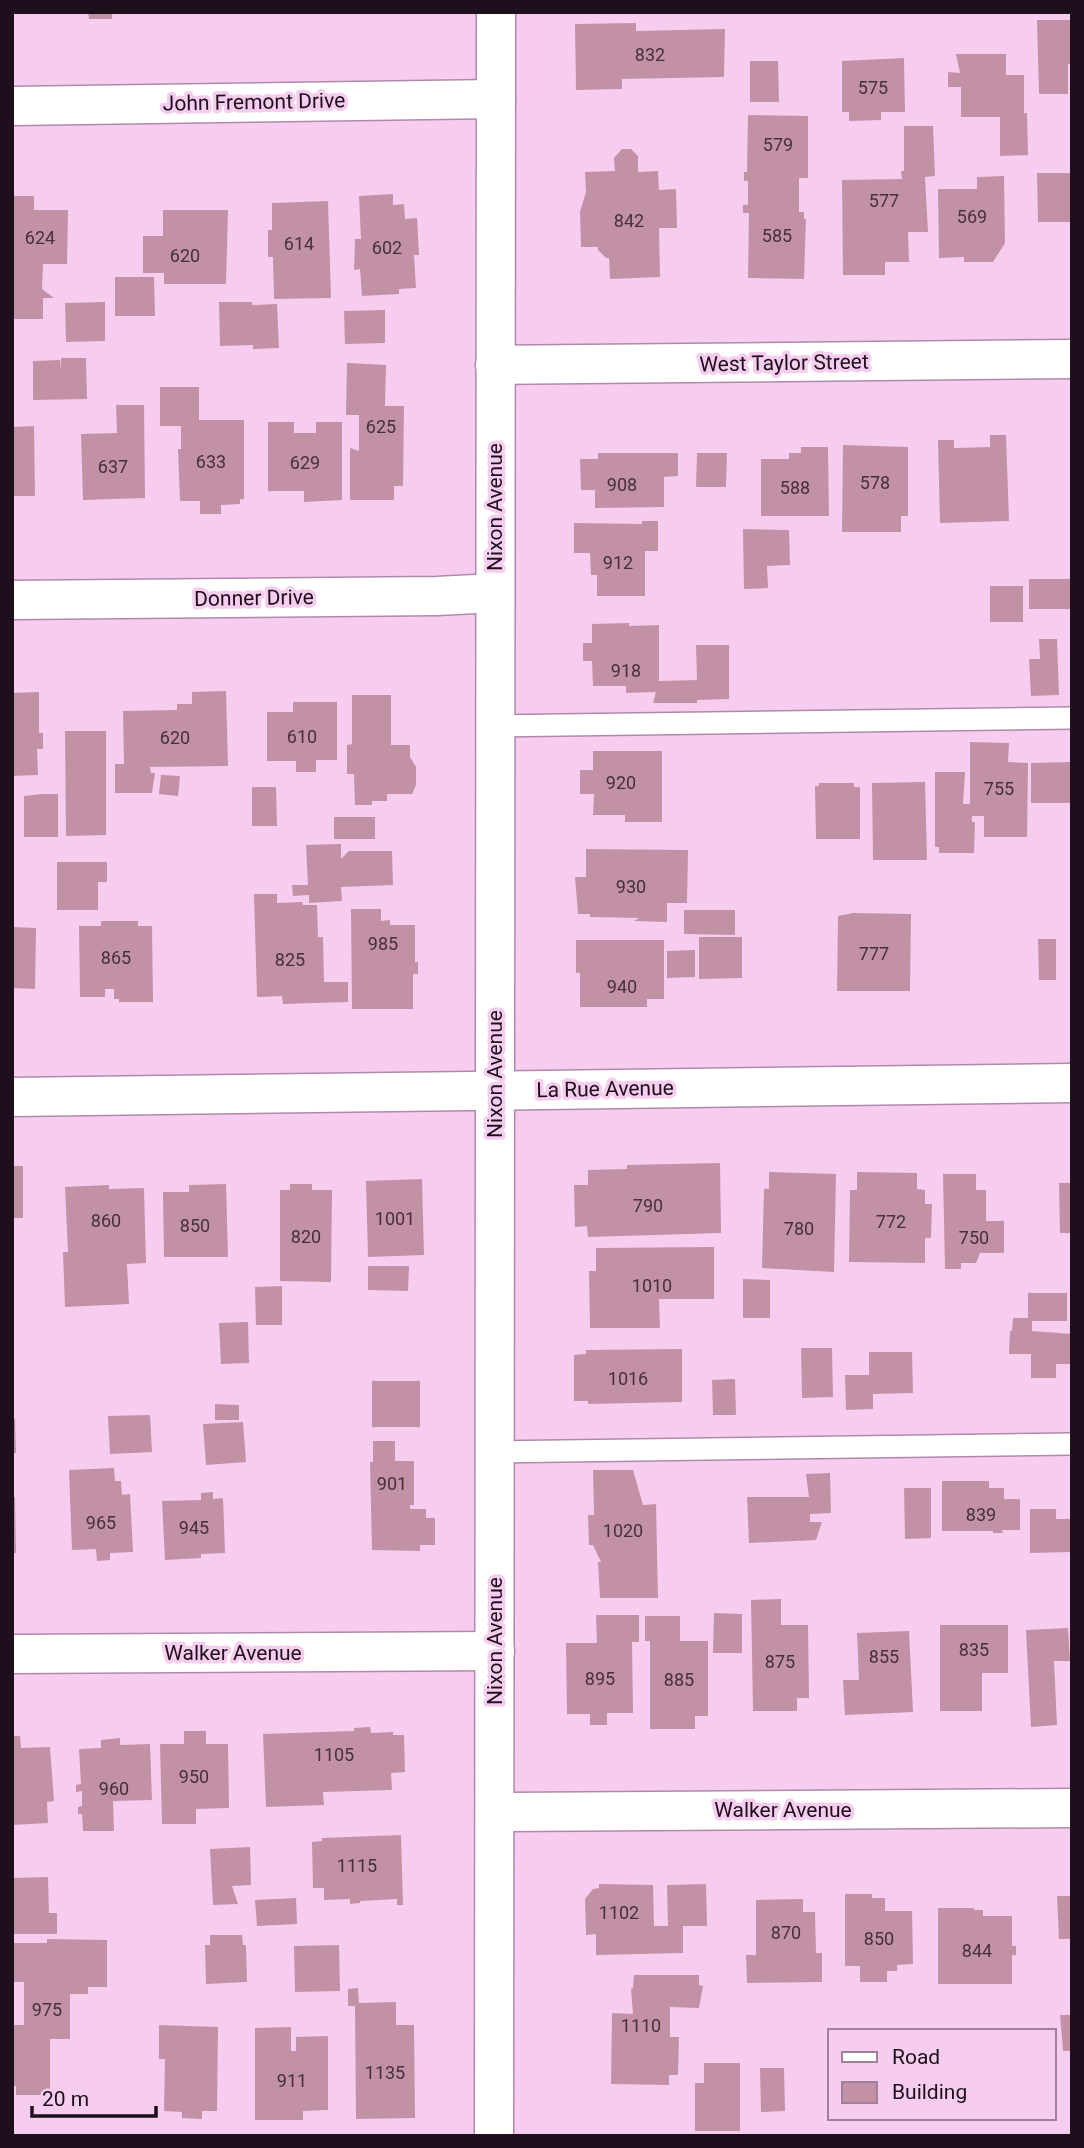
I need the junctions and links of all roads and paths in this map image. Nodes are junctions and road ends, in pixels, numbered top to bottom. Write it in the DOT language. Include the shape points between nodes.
graph roads {
  1 [pos="496,12"];
  2 [pos="496,99"];
  3 [pos="12,106"];
  4 [pos="1072,359"];
  5 [pos="495,365"];
  6 [pos="495,593"];
  7 [pos="12,600"];
  8 [pos="1072,718"];
  9 [pos="495,726"];
  10 [pos="1072,1083"];
  11 [pos="495,1090"];
  12 [pos="12,1097"];
  13 [pos="1072,1444"];
  14 [pos="495,1451"];
  15 [pos="495,1651"];
  16 [pos="12,1654"];
  17 [pos="1072,1808"];
  18 [pos="495,1812"];
  19 [pos="494,2136"];
  1 -- 2 [label="street, Nixon Avenue"];
  2 -- 3 [label="street, John Fremont Drive"];
  2 -- 5 [label="street, Nixon Avenue"];
  4 -- 5 [label="street, West Taylor Street"];
  5 -- 6 [label="street, Nixon Avenue"];
  6 -- 7 [label="street, Donner Drive"];
  6 -- 9 [label="street, Nixon Avenue"];
  8 -- 9 [label="lane"];
  9 -- 11 [label="street, Nixon Avenue"];
  10 -- 11 [label="street, La Rue Avenue"];
  11 -- 12 [label="street, La Rue Avenue"];
  11 -- 14 [label="street, Nixon Avenue"];
  13 -- 14 [label="lane"];
  14 -- 15 [label="street, Nixon Avenue"];
  15 -- 16 [label="street, Walker Avenue"];
  15 -- 18 [label="street, Nixon Avenue"];
  17 -- 18 [label="street, Walker Avenue"];
  18 -- 19 [label="street, Nixon Avenue"];
}
